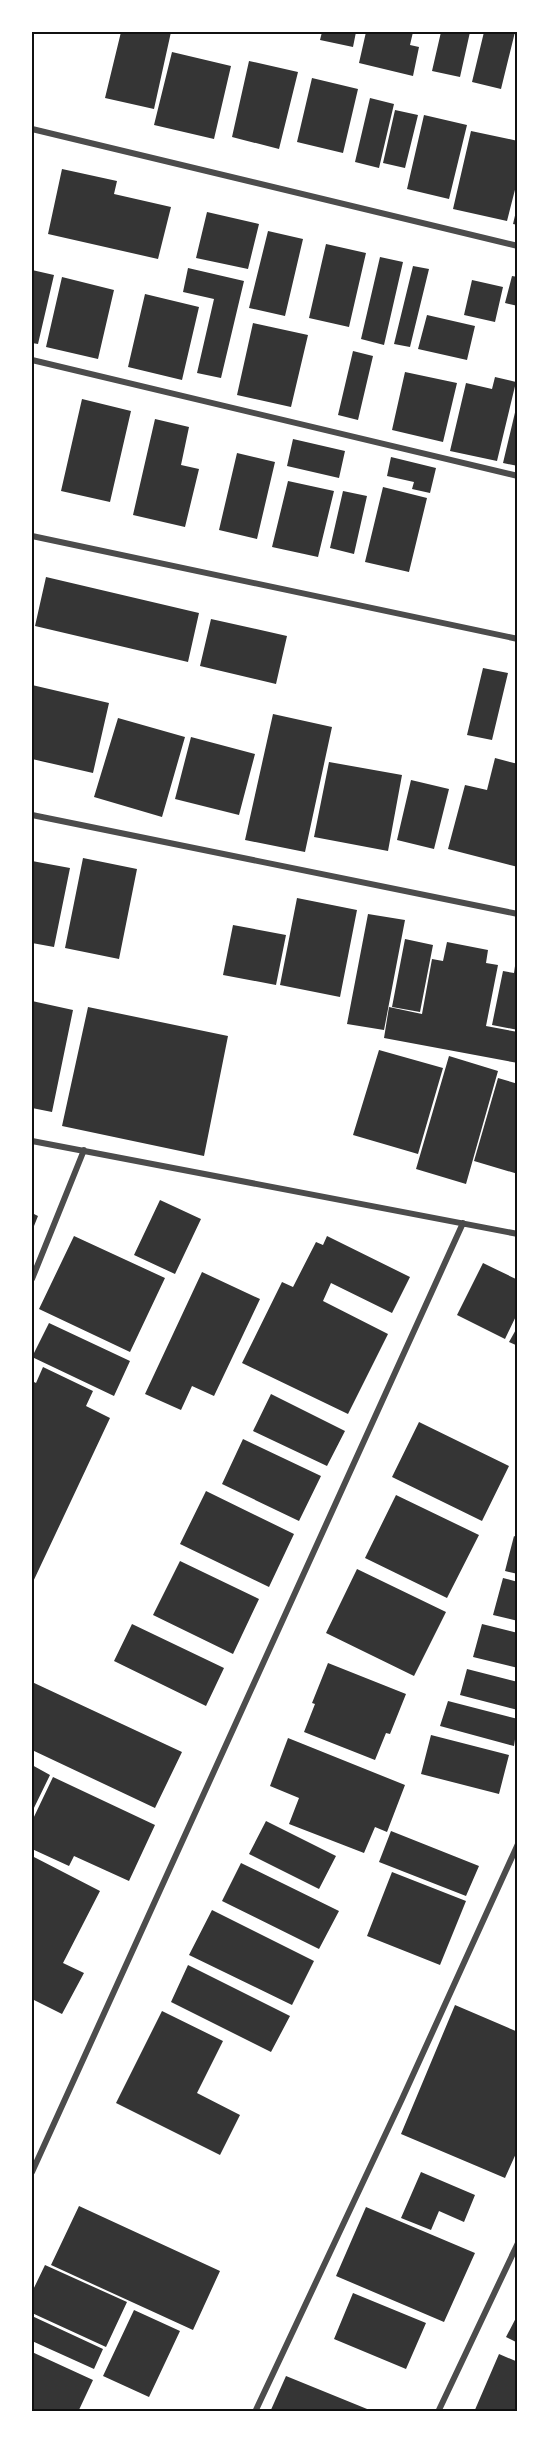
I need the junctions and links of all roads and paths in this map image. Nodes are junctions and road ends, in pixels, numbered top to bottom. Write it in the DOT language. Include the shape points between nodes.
graph roads {
  1 [pos="32,129"];
  2 [pos="518,246"];
  3 [pos="32,360"];
  4 [pos="518,476"];
  5 [pos="32,536"];
  6 [pos="518,639"];
  7 [pos="32,815"];
  8 [pos="518,914"];
  9 [pos="32,1141"];
  10 [pos="84,1150"];
  11 [pos="463,1223"];
  12 [pos="518,1234"];
  13 [pos="32,1279"];
  14 [pos="518,1844"];
  15 [pos="32,2172"];
  16 [pos="518,2243"];
  17 [pos="255,2412"];
  18 [pos="438,2412"];
  1 -- 2 [label="street"];
  3 -- 4 [label="street"];
  5 -- 6 [label="street"];
  7 -- 8 [label="street"];
  9 -- 10 [label="street"];
  10 -- 11 [label="street"];
  10 -- 13 [label="street"];
  11 -- 12 [label="street"];
  11 -- 15 [label="street"];
  14 -- 17 [label="street"];
  16 -- 18 [label="street"];
}
